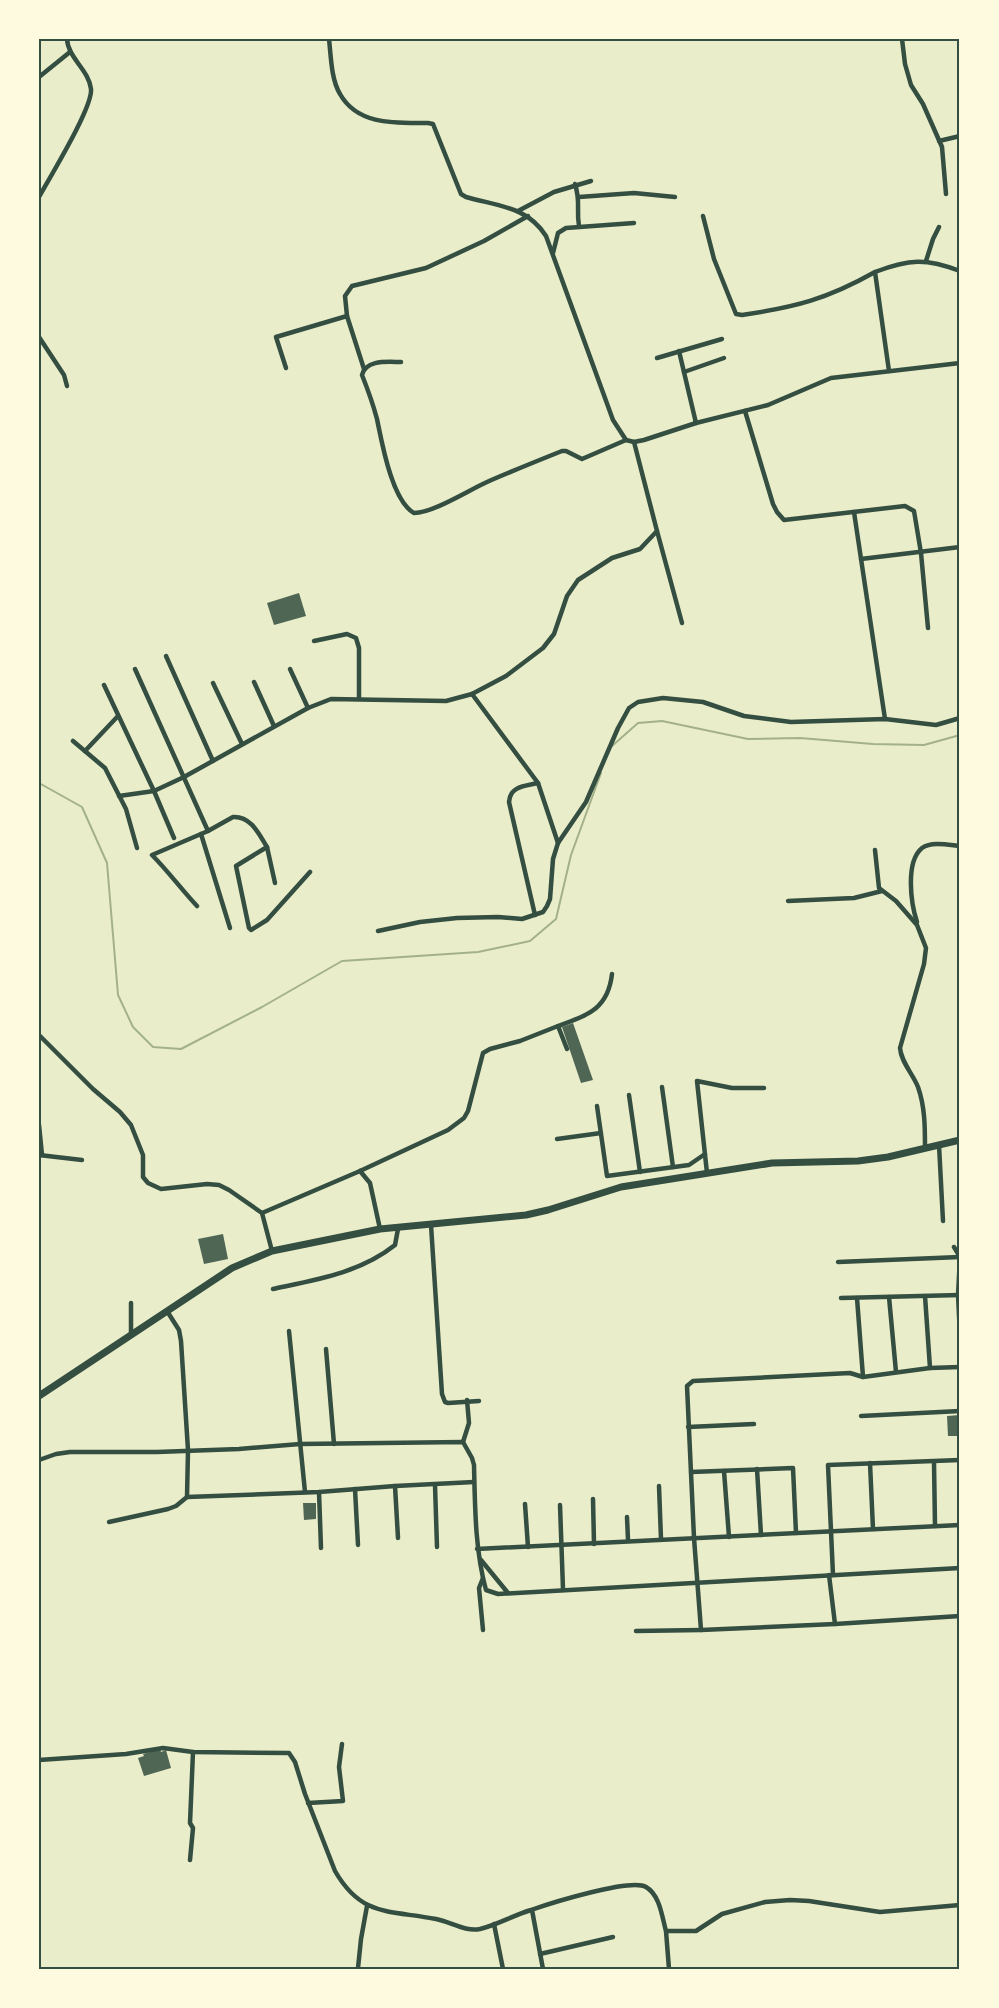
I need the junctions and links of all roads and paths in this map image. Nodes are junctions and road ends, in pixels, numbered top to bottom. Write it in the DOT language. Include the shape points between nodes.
graph roads {
  1 [pos="67,39"];
  2 [pos="329,39"];
  3 [pos="902,39"];
  4 [pos="70,52"];
  5 [pos="39,78"];
  6 [pos="960,136"];
  7 [pos="939,141"];
  8 [pos="591,181"];
  9 [pos="575,184"];
  10 [pos="946,194"];
  11 [pos="39,197"];
  12 [pos="579,197"];
  13 [pos="675,197"];
  14 [pos="518,211"];
  15 [pos="528,216"];
  16 [pos="703,216"];
  17 [pos="634,223"];
  18 [pos="579,226"];
  19 [pos="939,227"];
  20 [pos="552,255"];
  21 [pos="926,261"];
  22 [pos="960,271"];
  23 [pos="875,272"];
  24 [pos="346,316"];
  25 [pos="39,338"];
  26 [pos="722,339"];
  27 [pos="679,351"];
  28 [pos="657,358"];
  29 [pos="724,358"];
  30 [pos="401,362"];
  31 [pos="960,363"];
  32 [pos="286,368"];
  33 [pos="364,369"];
  34 [pos="889,371"];
  35 [pos="684,372"];
  36 [pos="67,386"];
  37 [pos="745,411"];
  38 [pos="696,423"];
  39 [pos="626,440"];
  40 [pos="634,442"];
  41 [pos="854,512"];
  42 [pos="657,531"];
  43 [pos="960,547"];
  44 [pos="921,553"];
  45 [pos="861,559"];
  46 [pos="682,624"];
  47 [pos="928,628"];
  48 [pos="314,641"];
  49 [pos="165,656"];
  50 [pos="135,669"];
  51 [pos="290,669"];
  52 [pos="254,682"];
  53 [pos="213,683"];
  54 [pos="104,685"];
  55 [pos="472,694"];
  56 [pos="359,698"];
  57 [pos="308,708"];
  58 [pos="118,716"];
  59 [pos="960,718"];
  60 [pos="885,719"];
  61 [pos="274,726"];
  62 [pos="72,741"];
  63 [pos="242,744"];
  64 [pos="85,752"];
  65 [pos="213,761"];
  66 [pos="184,777"];
  67 [pos="538,783"];
  68 [pos="154,791"];
  69 [pos="119,796"];
  70 [pos="208,831"];
  71 [pos="201,834"];
  72 [pos="174,838"];
  73 [pos="558,843"];
  74 [pos="960,846"];
  75 [pos="137,848"];
  76 [pos="267,848"];
  77 [pos="875,850"];
  78 [pos="310,872"];
  79 [pos="275,882"];
  80 [pos="882,891"];
  81 [pos="788,901"];
  82 [pos="197,906"];
  83 [pos="535,915"];
  84 [pos="918,925"];
  85 [pos="230,928"];
  86 [pos="378,931"];
  87 [pos="612,974"];
  88 [pos="558,1026"];
  89 [pos="39,1035"];
  90 [pos="567,1049"];
  91 [pos="662,1088"];
  92 [pos="764,1088"];
  93 [pos="629,1095"];
  94 [pos="597,1106"];
  95 [pos="39,1125"];
  96 [pos="601,1133"];
  97 [pos="557,1139"];
  98 [pos="960,1140"];
  99 [pos="939,1145"];
  100 [pos="925,1148"];
  101 [pos="705,1154"];
  102 [pos="40,1155"];
  103 [pos="82,1160"];
  104 [pos="673,1167"];
  105 [pos="360,1171"];
  106 [pos="640,1172"];
  107 [pos="707,1173"];
  108 [pos="262,1213"];
  109 [pos="943,1221"];
  110 [pos="431,1225"];
  111 [pos="398,1228"];
  112 [pos="380,1229"];
  113 [pos="954,1247"];
  114 [pos="272,1251"];
  115 [pos="960,1257"];
  116 [pos="838,1262"];
  117 [pos="273,1289"];
  118 [pos="959,1295"];
  119 [pos="925,1296"];
  120 [pos="889,1297"];
  121 [pos="840,1298"];
  122 [pos="857,1298"];
  123 [pos="131,1304"];
  124 [pos="167,1311"];
  125 [pos="289,1331"];
  126 [pos="131,1335"];
  127 [pos="960,1336"];
  128 [pos="326,1349"];
  129 [pos="960,1367"];
  130 [pos="930,1368"];
  131 [pos="896,1372"];
  132 [pos="863,1377"];
  133 [pos="39,1396"];
  134 [pos="467,1400"];
  135 [pos="479,1401"];
  136 [pos="960,1411"];
  137 [pos="861,1416"];
  138 [pos="754,1424"];
  139 [pos="688,1427"];
  140 [pos="463,1442"];
  141 [pos="300,1444"];
  142 [pos="334,1444"];
  143 [pos="188,1450"];
  144 [pos="39,1460"];
  145 [pos="960,1460"];
  146 [pos="934,1462"];
  147 [pos="870,1463"];
  148 [pos="757,1469"];
  149 [pos="724,1471"];
  150 [pos="691,1472"];
  151 [pos="474,1482"];
  152 [pos="435,1485"];
  153 [pos="659,1485"];
  154 [pos="395,1486"];
  155 [pos="354,1489"];
  156 [pos="305,1492"];
  157 [pos="319,1492"];
  158 [pos="187,1497"];
  159 [pos="593,1499"];
  160 [pos="525,1504"];
  161 [pos="560,1505"];
  162 [pos="627,1517"];
  163 [pos="109,1522"];
  164 [pos="960,1525"];
  165 [pos="935,1526"];
  166 [pos="873,1529"];
  167 [pos="831,1530"];
  168 [pos="796,1533"];
  169 [pos="761,1535"];
  170 [pos="729,1537"];
  171 [pos="398,1538"];
  172 [pos="694,1538"];
  173 [pos="661,1539"];
  174 [pos="628,1540"];
  175 [pos="594,1544"];
  176 [pos="358,1545"];
  177 [pos="561,1545"];
  178 [pos="528,1546"];
  179 [pos="437,1547"];
  180 [pos="321,1548"];
  181 [pos="477,1549"];
  182 [pos="479,1558"];
  183 [pos="960,1568"];
  184 [pos="831,1575"];
  185 [pos="483,1578"];
  186 [pos="697,1582"];
  187 [pos="563,1589"];
  188 [pos="508,1593"];
  189 [pos="960,1616"];
  190 [pos="835,1624"];
  191 [pos="483,1630"];
  192 [pos="701,1630"];
  193 [pos="636,1631"];
  194 [pos="342,1744"];
  195 [pos="193,1752"];
  196 [pos="39,1760"];
  197 [pos="308,1803"];
  198 [pos="190,1860"];
  199 [pos="960,1905"];
  200 [pos="368,1906"];
  201 [pos="532,1910"];
  202 [pos="494,1924"];
  203 [pos="666,1931"];
  204 [pos="613,1937"];
  205 [pos="540,1954"];
  206 [pos="358,1968"];
  207 [pos="503,1969"];
  208 [pos="543,1969"];
  209 [pos="669,1969"];
  1 -- 4 [label="street"];
  2 -- 14 [label="street" via="339,94 352,108 387,123 433,124 461,194"];
  3 -- 7 [label="street" via="911,85"];
  4 -- 5 [label="street"];
  4 -- 11 [label="street" via="89,83 91,95"];
  6 -- 7 [label="street"];
  7 -- 10 [label="street"];
  8 -- 9 [label="street"];
  9 -- 12 [label="street"];
  9 -- 14 [label="street"];
  12 -- 13 [label="street" via="634,193"];
  12 -- 18 [label="street"];
  14 -- 15 [label="street"];
  15 -- 20 [label="street" via="546,236"];
  15 -- 24 [label="street" via="426,268 352,286 345,296"];
  16 -- 23 [label="street" via="714,259 736,314 802,305"];
  17 -- 18 [label="street"];
  18 -- 20 [label="street" via="558,233"];
  19 -- 21 [label="street"];
  20 -- 39 [label="street" via="613,420"];
  21 -- 22 [label="street"];
  21 -- 23 [label="street"];
  23 -- 34 [label="street"];
  24 -- 32 [label="street" via="276,338"];
  24 -- 33 [label="street"];
  25 -- 36 [label="street"];
  26 -- 27 [label="street"];
  27 -- 28 [label="street"];
  27 -- 35 [label="street"];
  29 -- 35 [label="street"];
  30 -- 33 [label="street" via="373,363"];
  31 -- 34 [label="street"];
  33 -- 39 [label="street" via="362,375 385,460 396,488 414,513 432,509 562,451 582,459"];
  34 -- 37 [label="street" via="825,380"];
  35 -- 38 [label="street"];
  37 -- 38 [label="street"];
  37 -- 41 [label="street" via="767,485 784,520"];
  38 -- 40 [label="street"];
  39 -- 40 [label="street"];
  40 -- 42 [label="street"];
  41 -- 44 [label="street" via="911,508 916,516"];
  41 -- 45 [label="street"];
  42 -- 46 [label="street"];
  42 -- 55 [label="street" via="639,549 612,558 578,580 567,596 555,634 543,648 506,676"];
  43 -- 44 [label="street"];
  44 -- 45 [label="street"];
  44 -- 47 [label="street"];
  45 -- 60 [label="street"];
  48 -- 56 [label="street" via="347,634 356,638"];
  49 -- 65 [label="street"];
  50 -- 66 [label="street"];
  51 -- 57 [label="street"];
  52 -- 61 [label="street"];
  53 -- 63 [label="street"];
  54 -- 58 [label="street"];
  55 -- 56 [label="street" via="446,701"];
  55 -- 67 [label="street"];
  56 -- 57 [label="street" via="331,699"];
  57 -- 61 [label="street"];
  58 -- 64 [label="street"];
  58 -- 68 [label="street"];
  59 -- 60 [label="street" via="936,725"];
  60 -- 73 [label="street" via="792,722 744,716 703,702 663,698 638,702 629,708 586,802"];
  61 -- 63 [label="street"];
  62 -- 64 [label="street"];
  63 -- 65 [label="street"];
  64 -- 69 [label="street" via="105,768"];
  65 -- 66 [label="street"];
  66 -- 68 [label="street"];
  66 -- 70 [label="street"];
  67 -- 73 [label="street"];
  67 -- 83 [label="street" via="514,789 509,798"];
  68 -- 69 [label="street"];
  68 -- 72 [label="street"];
  69 -- 75 [label="street"];
  70 -- 71 [label="street"];
  70 -- 76 [label="street" via="238,816 255,828"];
  71 -- 82 [label="street" via="152,855"];
  71 -- 85 [label="street"];
  73 -- 83 [label="street" via="550,899 543,912"];
  74 -- 84 [label="street" via="928,845 916,855 911,890"];
  76 -- 78 [label="street" via="237,866 251,930 267,920"];
  76 -- 79 [label="street"];
  77 -- 80 [label="street" via="877,883"];
  80 -- 81 [label="street" via="854,898"];
  80 -- 84 [label="street" via="897,901"];
  83 -- 86 [label="street" via="522,919 458,918"];
  84 -- 100 [label="street" via="926,955 900,1048 920,1094"];
  87 -- 88 [label="street" via="599,1007"];
  88 -- 90 [label="street"];
  88 -- 105 [label="street" via="483,1053 464,1118 448,1130"];
  89 -- 108 [label="street" via="131,1125 143,1155 143,1177 148,1183 160,1189 219,1185"];
  91 -- 104 [label="street"];
  92 -- 101 [label="street" via="732,1088 697,1081"];
  93 -- 106 [label="street"];
  94 -- 96 [label="street"];
  95 -- 102 [label="street"];
  96 -- 97 [label="street"];
  96 -- 106 [label="street" via="607,1176"];
  98 -- 99 [label="main road"];
  99 -- 100 [label="main road"];
  99 -- 109 [label="street"];
  100 -- 107 [label="main road" via="858,1161 772,1163"];
  101 -- 104 [label="street" via="689,1165"];
  101 -- 107 [label="street"];
  102 -- 103 [label="street"];
  104 -- 106 [label="street"];
  105 -- 108 [label="street"];
  105 -- 112 [label="street" via="370,1183"];
  107 -- 110 [label="main road" via="621,1187 526,1215"];
  108 -- 114 [label="street"];
  110 -- 111 [label="main road"];
  110 -- 134 [label="street" via="442,1394 448,1403"];
  111 -- 112 [label="main road"];
  111 -- 117 [label="street" via="395,1245 360,1266"];
  112 -- 114 [label="main road"];
  113 -- 115 [label="street"];
  114 -- 124 [label="main road" via="232,1268"];
  115 -- 116 [label="street"];
  115 -- 118 [label="street"];
  118 -- 119 [label="street"];
  118 -- 127 [label="street"];
  119 -- 120 [label="street"];
  119 -- 130 [label="street"];
  120 -- 122 [label="street"];
  120 -- 131 [label="street"];
  121 -- 122 [label="street"];
  122 -- 132 [label="street"];
  123 -- 126 [label="street"];
  124 -- 126 [label="main road"];
  124 -- 143 [label="street" via="181,1341"];
  125 -- 141 [label="street"];
  126 -- 133 [label="main road"];
  128 -- 142 [label="street"];
  129 -- 130 [label="street"];
  130 -- 131 [label="street"];
  131 -- 132 [label="street"];
  132 -- 139 [label="street" via="850,1373 693,1382 687,1386"];
  134 -- 135 [label="street"];
  134 -- 140 [label="street" via="469,1423"];
  136 -- 137 [label="street"];
  138 -- 139 [label="street"];
  139 -- 150 [label="street"];
  140 -- 142 [label="street"];
  140 -- 151 [label="street" via="472,1458"];
  141 -- 142 [label="street"];
  141 -- 143 [label="street"];
  141 -- 156 [label="street"];
  143 -- 144 [label="street" via="70,1452"];
  143 -- 158 [label="street"];
  145 -- 146 [label="street"];
  146 -- 147 [label="street"];
  146 -- 165 [label="street"];
  147 -- 166 [label="street"];
  147 -- 167 [label="street" via="828,1465"];
  148 -- 149 [label="street"];
  148 -- 168 [label="street" via="793,1468"];
  148 -- 169 [label="street"];
  149 -- 150 [label="street"];
  149 -- 170 [label="street"];
  150 -- 172 [label="street"];
  151 -- 152 [label="street"];
  151 -- 181 [label="street"];
  152 -- 154 [label="street"];
  152 -- 179 [label="street"];
  153 -- 173 [label="street"];
  154 -- 155 [label="street"];
  154 -- 171 [label="street"];
  155 -- 157 [label="street"];
  155 -- 176 [label="street"];
  156 -- 157 [label="street"];
  156 -- 158 [label="street"];
  157 -- 180 [label="street"];
  158 -- 163 [label="street" via="168,1509"];
  159 -- 175 [label="street"];
  160 -- 178 [label="street"];
  161 -- 177 [label="street"];
  162 -- 174 [label="street"];
  164 -- 165 [label="street"];
  165 -- 166 [label="street"];
  166 -- 167 [label="street"];
  167 -- 168 [label="street"];
  167 -- 184 [label="street"];
  168 -- 169 [label="street"];
  169 -- 170 [label="street"];
  170 -- 172 [label="street"];
  172 -- 173 [label="street"];
  172 -- 186 [label="street"];
  173 -- 174 [label="street"];
  174 -- 175 [label="street"];
  175 -- 177 [label="street"];
  177 -- 178 [label="street"];
  177 -- 187 [label="street"];
  178 -- 181 [label="street"];
  181 -- 182 [label="street"];
  182 -- 185 [label="street"];
  182 -- 188 [label="street"];
  183 -- 184 [label="street"];
  184 -- 186 [label="street"];
  184 -- 190 [label="street"];
  185 -- 188 [label="street" via="486,1590"];
  185 -- 191 [label="street" via="479,1588"];
  186 -- 187 [label="street"];
  186 -- 192 [label="street"];
  187 -- 188 [label="street"];
  189 -- 190 [label="street"];
  190 -- 192 [label="street"];
  192 -- 193 [label="street"];
  194 -- 197 [label="street" via="339,1767 344,1801"];
  195 -- 196 [label="street" via="163,1748"];
  195 -- 197 [label="street" via="289,1753 296,1762"];
  195 -- 198 [label="street"];
  197 -- 200 [label="street" via="341,1882"];
  199 -- 203 [label="street" via="880,1912 809,1901 765,1902 722,1914 696,1931"];
  200 -- 202 [label="street" via="466,1929"];
  200 -- 206 [label="street"];
  201 -- 202 [label="street"];
  201 -- 203 [label="street" via="624,1885 644,1886 657,1898"];
  201 -- 205 [label="street"];
  202 -- 207 [label="street"];
  203 -- 209 [label="street"];
  204 -- 205 [label="street"];
  205 -- 208 [label="street"];
}
